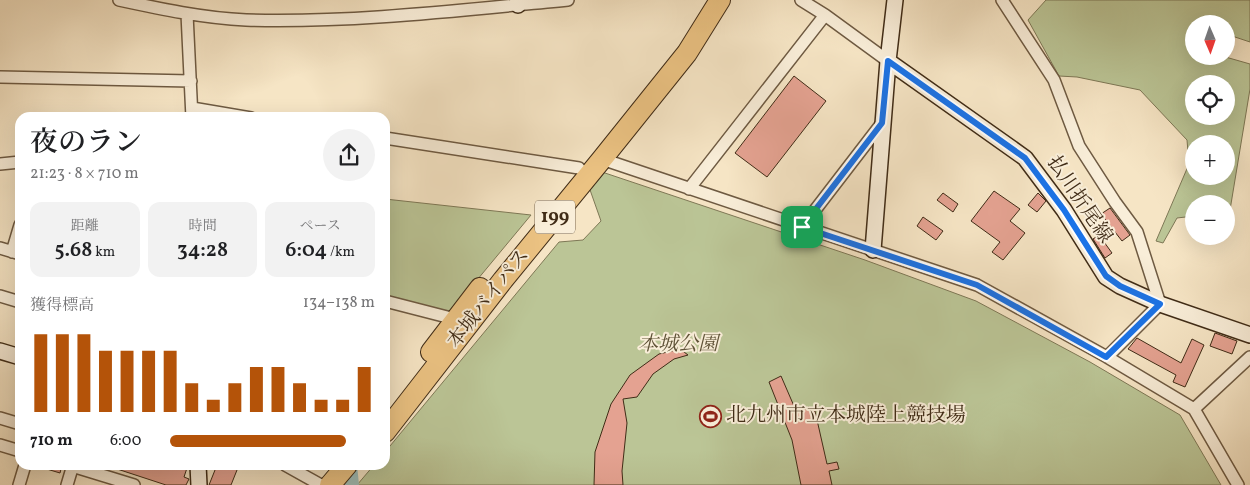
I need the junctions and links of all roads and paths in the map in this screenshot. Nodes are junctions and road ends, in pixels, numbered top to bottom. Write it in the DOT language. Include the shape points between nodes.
graph roads {
  1 [pos="119,0"];
  2 [pos="568,0"];
  3 [pos="708,0"];
  4 [pos="720,0"];
  5 [pos="801,0"];
  6 [pos="894,0"];
  7 [pos="1002,0"];
  8 [pos="518,2"];
  9 [pos="187,14"];
  10 [pos="825,15"];
  11 [pos="888,61"];
  12 [pos="0,76"];
  13 [pos="190,81"];
  14 [pos="192,112"];
  15 [pos="882,123"];
  16 [pos="390,139"];
  17 [pos="602,160"];
  18 [pos="15,162"];
  19 [pos="0,164"];
  20 [pos="579,168"];
  21 [pos="689,188"];
  22 [pos="802,227"];
  23 [pos="0,248"];
  24 [pos="873,250"];
  25 [pos="15,253"];
  26 [pos="0,296"];
  27 [pos="15,300"];
  28 [pos="390,302"];
  29 [pos="1160,304"];
  30 [pos="455,319"];
  31 [pos="1250,335"];
  32 [pos="0,351"];
  33 [pos="15,356"];
  34 [pos="1106,357"];
  35 [pos="1250,357"];
  36 [pos="390,407"];
  37 [pos="1194,409"];
  38 [pos="0,418"];
  39 [pos="15,422"];
  40 [pos="390,426"];
  41 [pos="0,445"];
  42 [pos="15,450"];
  43 [pos="24,470"];
  44 [pos="72,470"];
  45 [pos="88,470"];
  46 [pos="198,470"];
  47 [pos="294,470"];
  48 [pos="349,471"];
  49 [pos="19,485"];
  50 [pos="67,485"];
  51 [pos="134,485"];
  52 [pos="198,485"];
  53 [pos="321,485"];
  54 [pos="330,485"];
  55 [pos="1238,485"];
  1 -- 9 [label="street"];
  2 -- 8 [label="street"];
  3 -- 20 [label="highway, 本城バイパス / 199" via="678,45"];
  4 -- 17 [label="highway, 本城バイパス / 199" via="687,53"];
  5 -- 10 [label="street"];
  6 -- 11 [label="main road"];
  7 -- 29 [label="street" via="1054,80 1079,146 1137,232"];
  8 -- 9 [label="street" via="384,18 246,20"];
  9 -- 13 [label="street"];
  10 -- 11 [label="street"];
  10 -- 21 [label="street"];
  11 -- 15 [label="main road"];
  11 -- 29 [label="main road, 払川折尾線" via="1025,158 1064,210 1106,276"];
  12 -- 13 [label="street"];
  13 -- 14 [label="street"];
  15 -- 22 [label="street"];
  15 -- 24 [label="main road"];
  16 -- 20 [label="street"];
  17 -- 21 [label="street"];
  17 -- 40 [label="highway, 本城バイパス / 199" via="503,280"];
  18 -- 19 [label="street"];
  20 -- 30 [label="highway, 本城バイパス / 199"];
  21 -- 22 [label="street"];
  22 -- 24 [label="street"];
  23 -- 25 [label="street"];
  24 -- 34 [label="street" via="977,285"];
  26 -- 27 [label="street"];
  28 -- 30 [label="street"];
  29 -- 31 [label="main road, 払川折尾線"];
  29 -- 34 [label="street"];
  30 -- 36 [label="highway, 本城バイパス / 199"];
  32 -- 33 [label="main road"];
  34 -- 37 [label="street"];
  35 -- 37 [label="street"];
  37 -- 55 [label="street"];
  38 -- 39 [label="street"];
  41 -- 42 [label="street"];
  43 -- 49 [label="street"];
  44 -- 50 [label="street"];
  45 -- 51 [label="street"];
  46 -- 52 [label="main road"];
  47 -- 53 [label="street"];
  48 -- 54 [label="highway"];
}
